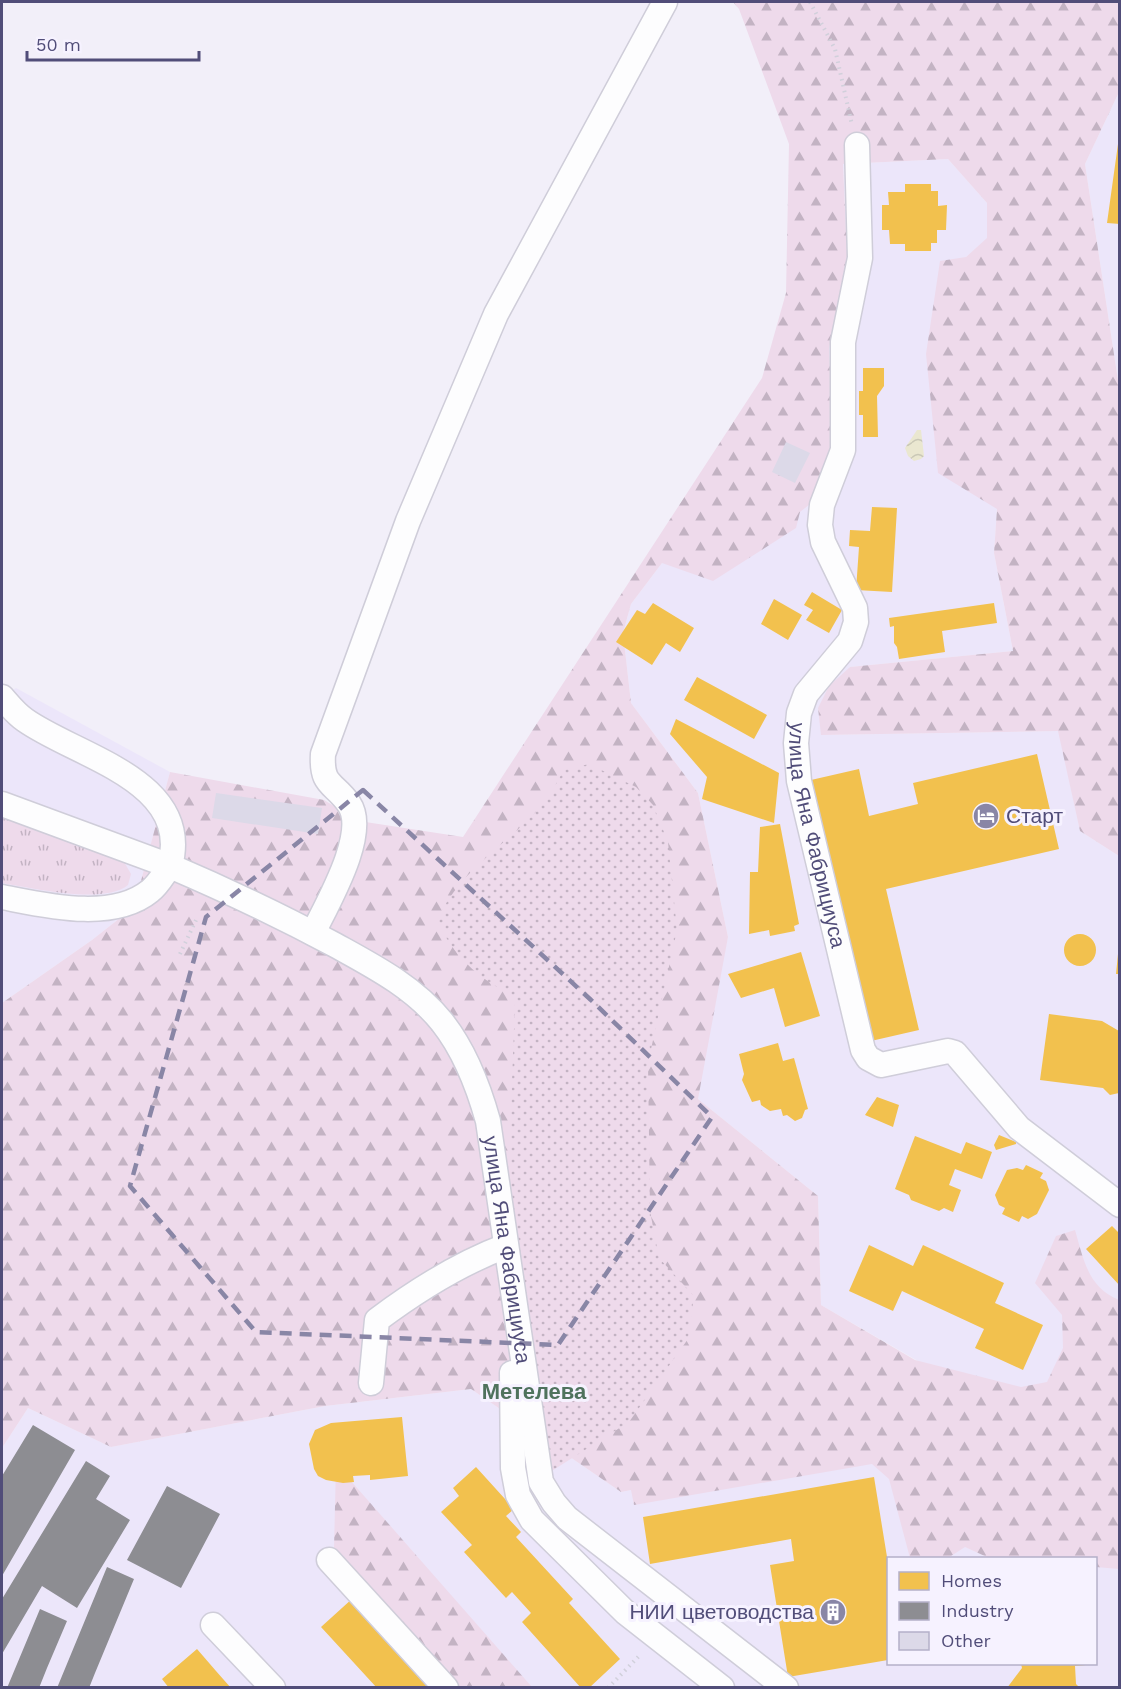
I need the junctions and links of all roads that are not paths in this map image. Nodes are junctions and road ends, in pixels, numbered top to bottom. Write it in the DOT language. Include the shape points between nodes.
graph roads {
  1 [pos="665,2"];
  2 [pos="857,145"];
  3 [pos="2,697"];
  4 [pos="13,719"];
  5 [pos="2,804"];
  6 [pos="170,866"];
  7 [pos="2,897"];
  8 [pos="313,933"];
  9 [pos="1119,1205"];
  10 [pos="506,1246"];
  11 [pos="512,1287"];
  12 [pos="371,1383"];
  13 [pos="329,1560"];
  14 [pos="213,1625"];
  15 [pos="273,1688"];
  16 [pos="447,1688"];
  17 [pos="723,1688"];
  18 [pos="786,1688"];
  1 -- 8 [label="street" via="496,314 408,520 323,754 322,769 328,783 350,804 354,839"];
  2 -- 9 [label="street, улица Яна Фабрициуса" via="860,258 843,342 843,450 822,505 820,525 823,542 855,608 856,622 850,640 806,694 799,712 796,743 799,781 863,1050 881,1065 948,1051 955,1053 1018,1128"];
  3 -- 4 [label="street"];
  4 -- 6 [label="street" via="115,768 159,801 171,825 175,847"];
  5 -- 6 [label="street, улица Яна Фабрициуса"];
  6 -- 7 [label="street" via="150,891 123,904 92,909 53,907"];
  6 -- 8 [label="street, улица Яна Фабрициуса" via="246,898"];
  8 -- 10 [label="street, улица Яна Фабрициуса" via="398,981 421,999 466,1059 488,1121"];
  10 -- 11 [label="street, улица Яна Фабрициуса"];
  10 -- 12 [label="street" via="467,1261 376,1320"];
  11 -- 17 [label="street" via="513,1468 518,1495 532,1520 615,1602"];
  11 -- 18 [label="street, улица Яна Фабрициуса" via="541,1482 554,1503 567,1518"];
  13 -- 16 [label="street"];
  14 -- 15 [label="street"];
}
